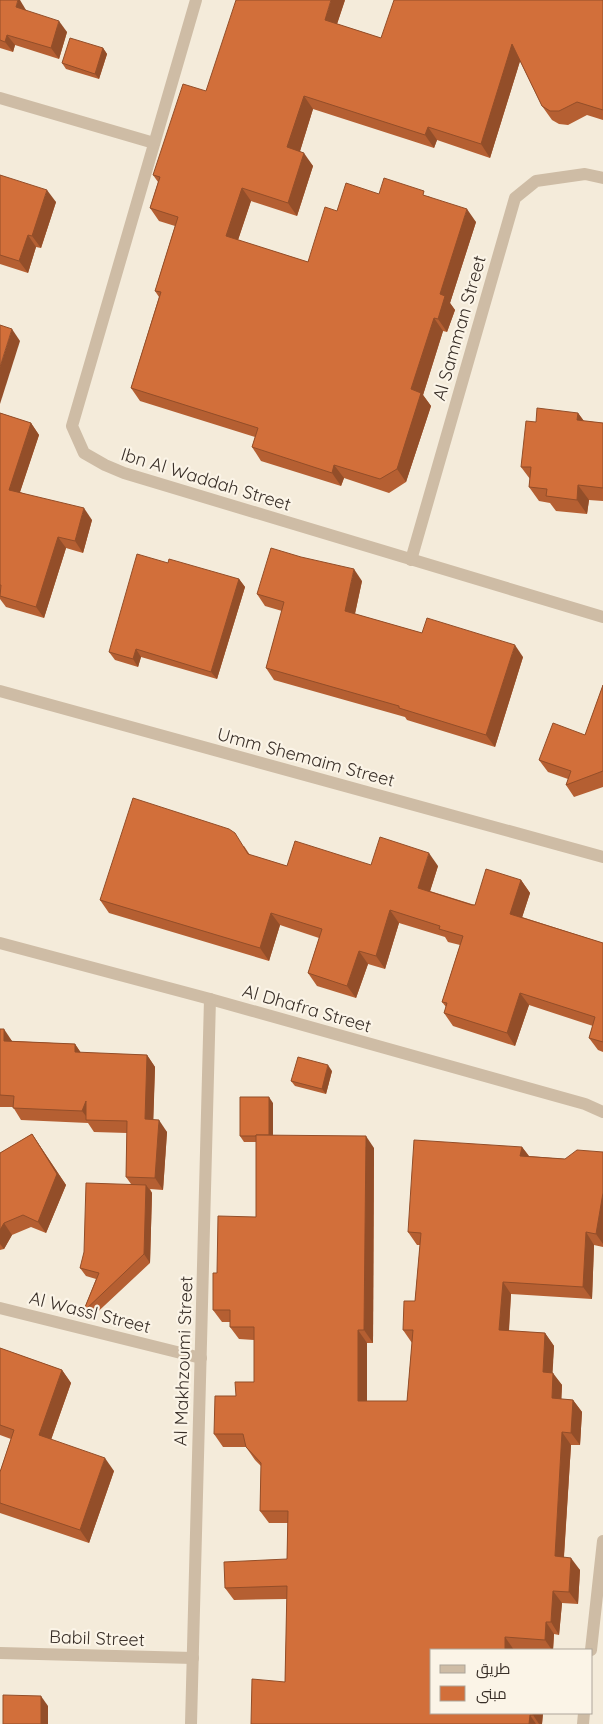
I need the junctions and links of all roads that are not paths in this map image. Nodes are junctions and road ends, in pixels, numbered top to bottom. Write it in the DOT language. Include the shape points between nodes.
graph roads {
  1 [pos="196,0"];
  2 [pos="0,98"];
  3 [pos="154,143"];
  4 [pos="603,178"];
  5 [pos="411,560"];
  6 [pos="603,617"];
  7 [pos="0,691"];
  8 [pos="603,857"];
  9 [pos="0,943"];
  10 [pos="210,999"];
  11 [pos="603,1112"];
  12 [pos="0,1308"];
  13 [pos="200,1358"];
  14 [pos="603,1541"];
  15 [pos="591,1649"];
  16 [pos="0,1653"];
  17 [pos="193,1658"];
  18 [pos="191,1724"];
  1 -- 3 [label="street, Ibn Al Waddah Street"];
  2 -- 3 [label="street"];
  3 -- 5 [label="street, Ibn Al Waddah Street" via="72,426 84,453 124,473"];
  4 -- 5 [label="street, Al Samman Street" via="584,174 536,181 515,198"];
  5 -- 6 [label="street, Ibn Al Waddah Street"];
  7 -- 8 [label="street, Umm Shemaim Street"];
  9 -- 10 [label="street, Al Dhafra Street"];
  10 -- 11 [label="street, Al Dhafra Street" via="585,1104"];
  10 -- 13 [label="street, Al Makhzoumi Street"];
  12 -- 13 [label="street, Al Wassl Street"];
  13 -- 17 [label="street, Al Makhzoumi Street"];
  14 -- 15 [label="street"];
  16 -- 17 [label="street, Babil Street"];
  17 -- 18 [label="street, Al Makhzoumi Street"];
}
